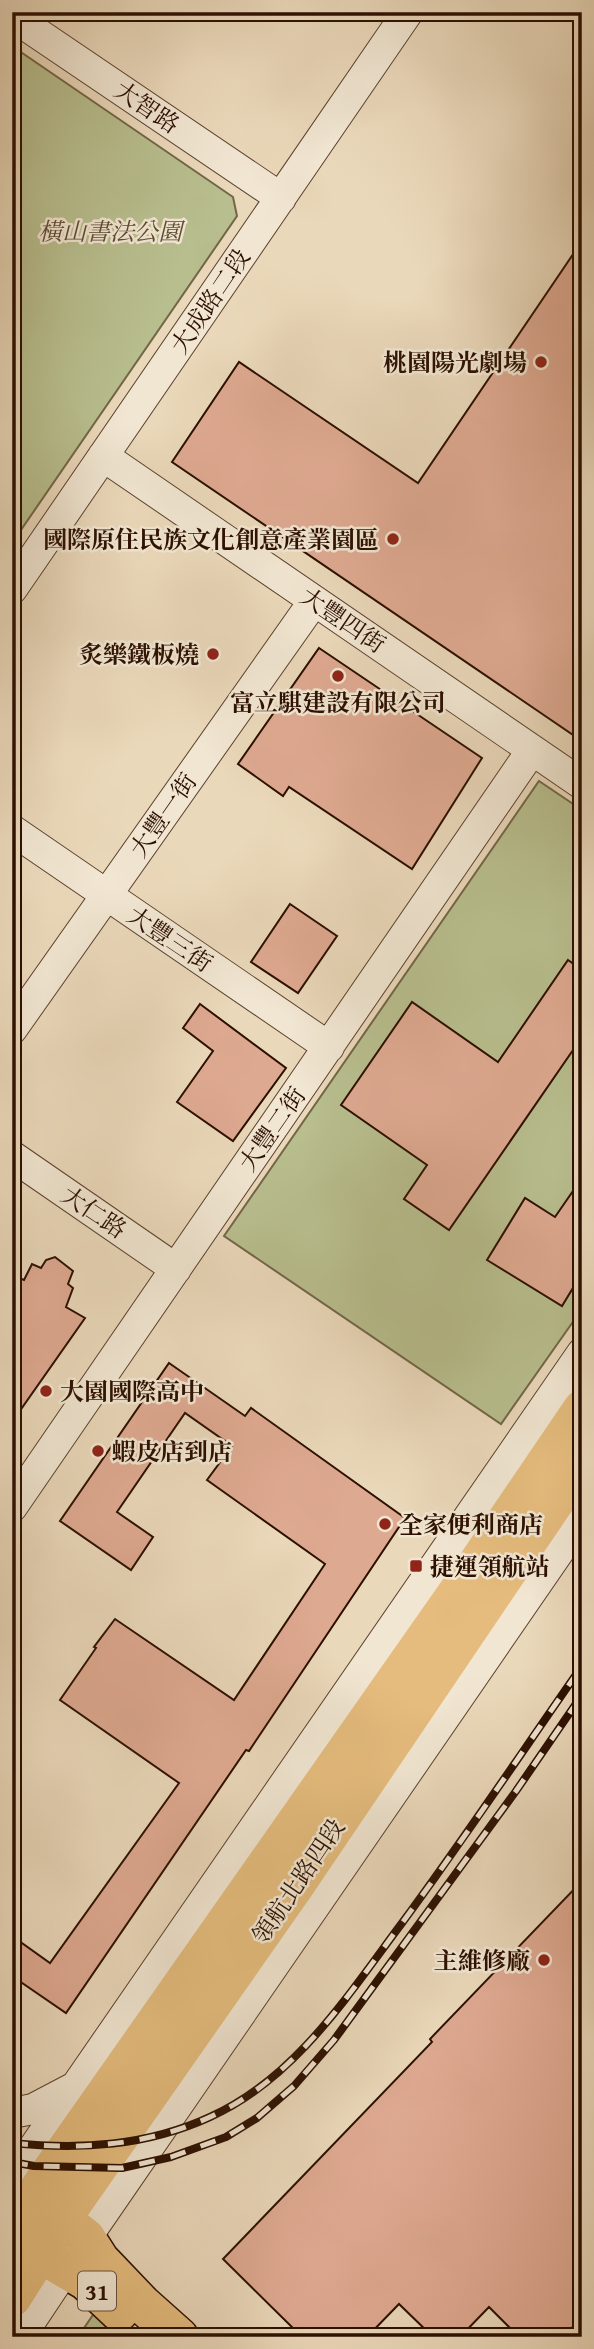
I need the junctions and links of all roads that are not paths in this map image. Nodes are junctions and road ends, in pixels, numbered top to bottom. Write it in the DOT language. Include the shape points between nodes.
graph roads {
  1 [pos="408,12"];
  2 [pos="12,16"];
  3 [pos="281,198"];
  4 [pos="103,456"];
  5 [pos="12,589"];
  6 [pos="314,601"];
  7 [pos="532,750"];
  8 [pos="582,784"];
  9 [pos="12,830"];
  10 [pos="107,895"];
  11 [pos="12,1029"];
  12 [pos="329,1047"];
  13 [pos="12,1156"];
  14 [pos="176,1269"];
  15 [pos="582,1353"];
  16 [pos="582,1409"];
  17 [pos="582,1462"];
  18 [pos="12,1507"];
  19 [pos="582,1518"];
  20 [pos="79,2085"];
  21 [pos="12,2113"];
  22 [pos="41,2202"];
  23 [pos="12,2229"];
  24 [pos="39,2254"];
  25 [pos="12,2298"];
  26 [pos="20,2337"];
  27 [pos="146,2337"];
  28 [pos="179,2337"];
  1 -- 3 [label="street, 大成路二段"];
  2 -- 3 [label="street, 大智路"];
  3 -- 4 [label="street, 大成路二段"];
  4 -- 5 [label="street, 大成路二段"];
  4 -- 6 [label="street, 大豐四街"];
  6 -- 7 [label="street, 大豐四街"];
  6 -- 10 [label="street, 大豐一街"];
  7 -- 8 [label="street, 大豐四街"];
  7 -- 12 [label="street, 大豐二街"];
  9 -- 10 [label="street, 大豐三街"];
  10 -- 11 [label="street, 大豐一街"];
  10 -- 12 [label="street, 大豐三街"];
  12 -- 14 [label="street, 大豐二街"];
  13 -- 14 [label="street, 大仁路"];
  14 -- 18 [label="street, 大豐二街"];
  15 -- 20 [label="street, 領航北路四段"];
  16 -- 22 [label="main road, 領航北路四段"];
  17 -- 22 [label="main road, 領航北路四段" via="295,1885"];
  19 -- 22 [label="street, 領航北路四段"];
  20 -- 21 [label="street" via="33,2109"];
  20 -- 22 [label="street, 領航北路四段"];
  22 -- 23 [label="main road, 領航北路四段"];
  22 -- 24 [label="main road, 領航北路四段"];
  22 -- 28 [label="main road"];
  24 -- 25 [label="main road, 領航北路四段"];
  24 -- 26 [label="street, 領航北路四段"];
  24 -- 27 [label="main road, 31" via="86,2281"];
}
